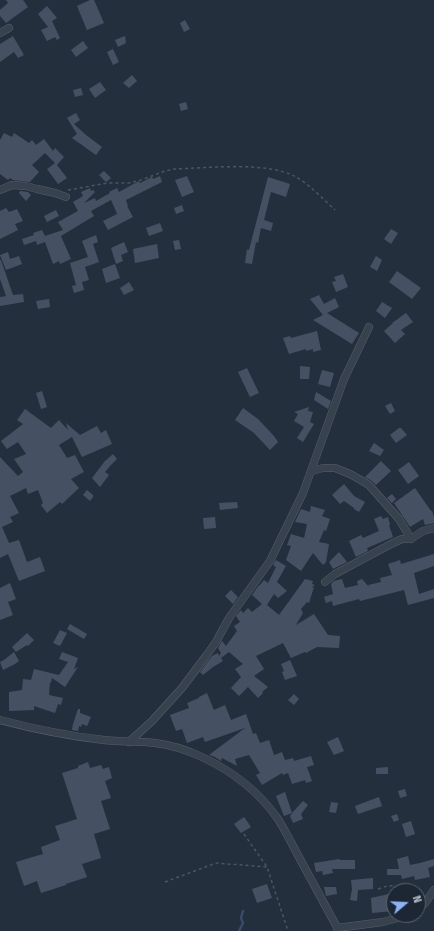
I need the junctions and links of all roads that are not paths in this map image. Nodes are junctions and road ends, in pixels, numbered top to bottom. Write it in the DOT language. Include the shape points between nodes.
graph roads {
  1 [pos="9,28"];
  2 [pos="0,33"];
  3 [pos="0,190"];
  4 [pos="67,194"];
  5 [pos="369,327"];
  6 [pos="312,471"];
  7 [pos="434,528"];
  8 [pos="411,539"];
  9 [pos="325,582"];
  10 [pos="0,720"];
  11 [pos="129,742"];
  12 [pos="434,890"];
  13 [pos="426,901"];
  14 [pos="386,921"];
  15 [pos="338,929"];
  1 -- 2 [label="street"];
  3 -- 4 [label="street" via="16,185"];
  5 -- 6 [label="street" via="344,379"];
  6 -- 8 [label="street" via="335,468 359,478 400,519"];
  6 -- 11 [label="street" via="270,561 229,618 216,642 182,688"];
  7 -- 8 [label="street"];
  8 -- 9 [label="street" via="402,539 391,544"];
  10 -- 11 [label="street" via="31,728"];
  11 -- 15 [label="street" via="156,743 184,749 219,766 247,785 278,820"];
  12 -- 13 [label="street"];
  14 -- 15 [label="street"];
}
